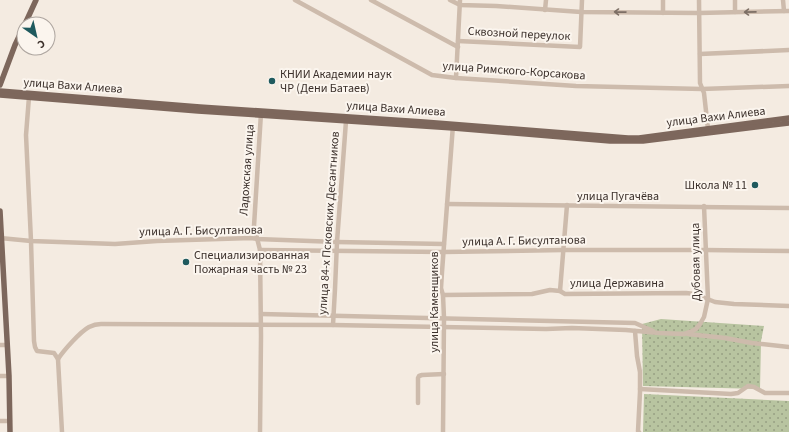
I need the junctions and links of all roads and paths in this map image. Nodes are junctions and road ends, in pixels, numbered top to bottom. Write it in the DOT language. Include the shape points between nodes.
graph roads {
  1 [pos="36,0"];
  2 [pos="295,0"];
  3 [pos="371,0"];
  4 [pos="450,0"];
  5 [pos="496,0"];
  6 [pos="546,0"];
  7 [pos="582,0"];
  8 [pos="663,0"];
  9 [pos="699,0"];
  10 [pos="735,0"];
  11 [pos="783,0"];
  12 [pos="460,2"];
  13 [pos="496,6"];
  14 [pos="545,10"];
  15 [pos="786,11"];
  16 [pos="581,12"];
  17 [pos="736,12"];
  18 [pos="663,13"];
  19 [pos="699,13"];
  20 [pos="28,16"];
  21 [pos="458,41"];
  22 [pos="16,43"];
  23 [pos="458,47"];
  24 [pos="789,50"];
  25 [pos="700,54"];
  26 [pos="456,78"];
  27 [pos="0,85"];
  28 [pos="789,86"];
  29 [pos="702,88"];
  30 [pos="0,91"];
  31 [pos="0,95"];
  32 [pos="29,97"];
  33 [pos="261,114"];
  34 [pos="789,118"];
  35 [pos="346,121"];
  36 [pos="789,122"];
  37 [pos="453,126"];
  38 [pos="708,129"];
  39 [pos="447,204"];
  40 [pos="567,205"];
  41 [pos="704,206"];
  42 [pos="789,208"];
  43 [pos="0,211"];
  44 [pos="1,238"];
  45 [pos="257,239"];
  46 [pos="31,241"];
  47 [pos="337,242"];
  48 [pos="444,244"];
  49 [pos="260,250"];
  50 [pos="563,250"];
  51 [pos="706,250"];
  52 [pos="336,251"];
  53 [pos="789,251"];
  54 [pos="443,252"];
  55 [pos="560,291"];
  56 [pos="443,295"];
  57 [pos="708,299"];
  58 [pos="789,306"];
  59 [pos="261,314"];
  60 [pos="333,316"];
  61 [pos="444,318"];
  62 [pos="261,325"];
  63 [pos="333,325"];
  64 [pos="444,327"];
  65 [pos="635,331"];
  66 [pos="659,333"];
  67 [pos="684,334"];
  68 [pos="0,345"];
  69 [pos="7,345"];
  70 [pos="789,347"];
  71 [pos="58,359"];
  72 [pos="444,374"];
  73 [pos="0,376"];
  74 [pos="9,376"];
  75 [pos="640,390"];
  76 [pos="789,394"];
  77 [pos="418,403"];
  78 [pos="0,420"];
  79 [pos="10,422"];
  80 [pos="10,432"];
  81 [pos="62,432"];
  82 [pos="260,432"];
  83 [pos="443,432"];
  84 [pos="638,432"];
  1 -- 20 [label="main road"];
  2 -- 26 [label="street, улица Римского-Корсакова" via="432,75"];
  3 -- 23 [label="street, Сквозной переулок"];
  4 -- 12 [label="street"];
  5 -- 13 [label="street"];
  6 -- 14 [label="street"];
  7 -- 16 [label="street"];
  8 -- 18 [label="street"];
  9 -- 19 [label="street"];
  10 -- 17 [label="street"];
  11 -- 15 [label="street"];
  12 -- 13 [label="street"];
  12 -- 21 [label="street"];
  13 -- 14 [label="street"];
  14 -- 16 [label="street"];
  15 -- 17 [label="street, one-way"];
  18 -- 16 [label="street, one-way"];
  16 -- 21 [label="street, Сквозной переулок" via="580,47"];
  17 -- 19 [label="street"];
  18 -- 19 [label="street"];
  19 -- 25 [label="street"];
  21 -- 23 [label="street"];
  22 -- 27 [label="main road"];
  23 -- 26 [label="street"];
  24 -- 25 [label="street"];
  25 -- 29 [label="street"];
  26 -- 29 [label="street, улица Римского-Корсакова" via="576,86"];
  28 -- 29 [label="street, улица Римского-Корсакова"];
  29 -- 38 [label="street"];
  30 -- 33 [label="main road, улица Вахи Алиева"];
  31 -- 32 [label="main road, улица Вахи Алиева"];
  32 -- 33 [label="main road, улица Вахи Алиева"];
  32 -- 46 [label="street" via="26,135"];
  33 -- 35 [label="main road, улица Вахи Алиева"];
  33 -- 37 [label="main road, улица Вахи Алиева"];
  33 -- 45 [label="street, Ладожская улица" via="254,226"];
  34 -- 38 [label="main road, улица Вахи Алиева"];
  35 -- 37 [label="main road, улица Вахи Алиева"];
  35 -- 47 [label="street, улица 84-х Псковских Десантников"];
  36 -- 37 [label="main road, улица Вахи Алиева" via="633,142"];
  37 -- 38 [label="main road, улица Вахи Алиева" via="628,138"];
  37 -- 39 [label="street, улица Каменщиков"];
  39 -- 40 [label="street, улица Пугачёва"];
  39 -- 48 [label="street, улица Каменщиков"];
  40 -- 41 [label="street, улица Пугачёва"];
  40 -- 50 [label="street"];
  41 -- 42 [label="street, улица Пугачёва"];
  41 -- 51 [label="street, Дубовая улица"];
  43 -- 44 [label="main road"];
  44 -- 46 [label="street, улица А. Г. Бисултанова"];
  44 -- 69 [label="main road"];
  45 -- 46 [label="street, улица А. Г. Бисултанова" via="115,244"];
  45 -- 47 [label="street, улица А. Г. Бисултанова"];
  45 -- 49 [label="street, Ладожская улица"];
  46 -- 71 [label="street" via="35,347 39,351 54,353"];
  47 -- 48 [label="street, улица А. Г. Бисултанова"];
  47 -- 52 [label="street, улица 84-х Псковских Десантников"];
  48 -- 54 [label="street, улица Каменщиков"];
  49 -- 52 [label="street, улица А. Г. Бисултанова"];
  49 -- 59 [label="street, Ладожская улица"];
  50 -- 51 [label="street, улица А. Г. Бисултанова"];
  50 -- 54 [label="street, улица А. Г. Бисултанова"];
  50 -- 55 [label="street"];
  51 -- 53 [label="street, улица А. Г. Бисултанова"];
  51 -- 57 [label="street, Дубовая улица"];
  52 -- 54 [label="street, улица А. Г. Бисултанова"];
  52 -- 60 [label="street, улица 84-х Псковских Десантников"];
  54 -- 56 [label="street, улица Каменщиков"];
  55 -- 56 [label="street, улица Державина" via="550,290 532,294"];
  55 -- 57 [label="street, улица Державина" via="565,294 695,294"];
  56 -- 61 [label="street, улица Каменщиков"];
  57 -- 58 [label="street, улица Державина" via="734,304"];
  57 -- 67 [label="street, Дубовая улица" via="700,324 696,329"];
  59 -- 60 [label="street"];
  59 -- 62 [label="street, Ладожская улица"];
  60 -- 61 [label="street"];
  60 -- 63 [label="street, улица 84-х Псковских Десантников"];
  61 -- 64 [label="street, улица Каменщиков"];
  61 -- 66 [label="street" via="635,323"];
  62 -- 63 [label="street"];
  62 -- 71 [label="street" via="96,324 82,332"];
  62 -- 82 [label="street, Ладожская улица"];
  63 -- 64 [label="street"];
  64 -- 65 [label="street"];
  64 -- 72 [label="street, улица Каменщиков"];
  65 -- 66 [label="street"];
  65 -- 75 [label="street"];
  66 -- 67 [label="street"];
  67 -- 70 [label="street"];
  68 -- 69 [label="street"];
  69 -- 74 [label="main road"];
  71 -- 81 [label="street"];
  72 -- 77 [label="street" via="419,376"];
  72 -- 83 [label="street, улица Каменщиков"];
  73 -- 74 [label="street"];
  74 -- 79 [label="main road"];
  75 -- 76 [label="street" via="732,394 748,386 765,393"];
  75 -- 84 [label="street"];
  78 -- 79 [label="street"];
  79 -- 80 [label="main road"];
}
